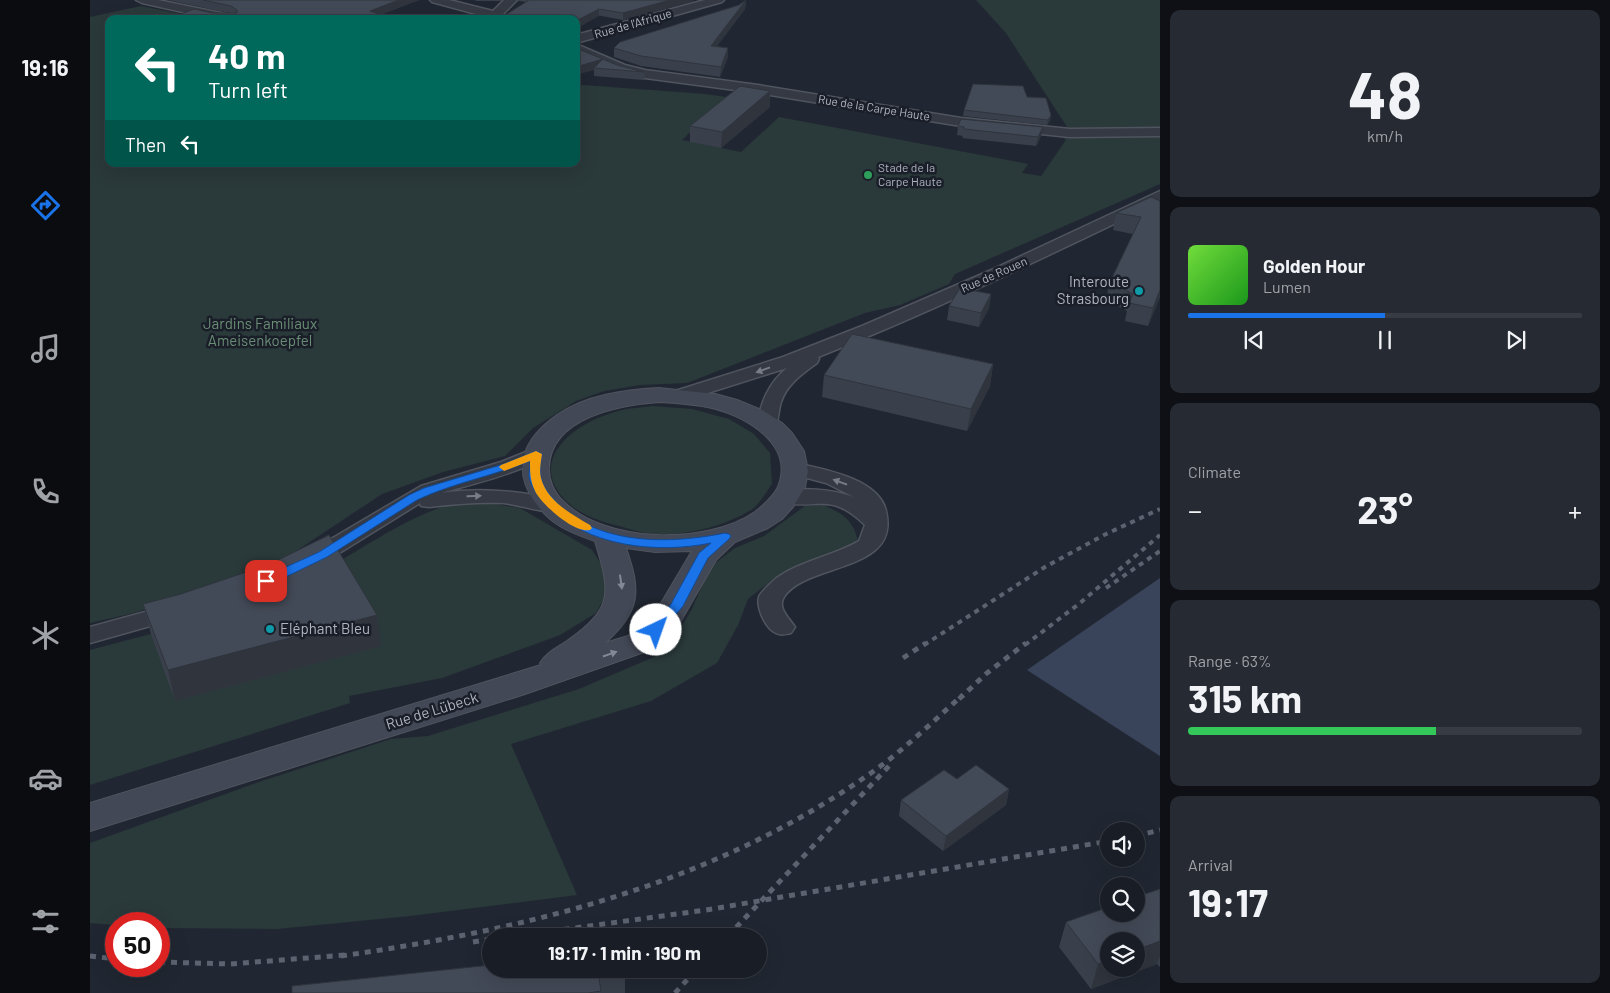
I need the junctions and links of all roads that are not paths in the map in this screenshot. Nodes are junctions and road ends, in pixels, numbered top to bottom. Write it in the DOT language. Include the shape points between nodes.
graph roads {
  1 [pos="142,0"];
  2 [pos="436,0"];
  3 [pos="511,0"];
  4 [pos="718,0"];
  5 [pos="212,15"];
  6 [pos="486,15"];
  7 [pos="495,15"];
  8 [pos="580,38"];
  9 [pos="610,49"];
  10 [pos="580,50"];
  11 [pos="591,54"];
  12 [pos="1160,132"];
  13 [pos="1160,196"];
  14 [pos="825,347"];
  15 [pos="679,396"];
  16 [pos="767,425"];
  17 [pos="536,454"];
  18 [pos="795,469"];
  19 [pos="787,497"];
  20 [pos="551,505"];
  21 [pos="392,510"];
  22 [pos="875,528"];
  23 [pos="608,536"];
  24 [pos="725,536"];
  25 [pos="290,571"];
  26 [pos="193,606"];
  27 [pos="783,627"];
  28 [pos="90,635"];
  29 [pos="514,686"];
  30 [pos="90,817"];
  1 -- 5 [label="street"];
  2 -- 6 [label="street"];
  3 -- 7 [label="street"];
  4 -- 8 [label="street, Rue de l'Afrique"];
  9 -- 11 [label="street"];
  10 -- 11 [label="street, Rue de la Carpe Haute"];
  11 -- 12 [label="street, Rue de la Carpe Haute" via="621,68 645,74 961,122 1070,133"];
  13 -- 14 [label="street, Rue de Rouen" via="993,276"];
  14 -- 15 [label="street, Rue de Rouen, one-way"];
  14 -- 16 [label="street, Rue de Rouen" via="781,383 770,403"];
  15 -- 16 [label="main road" via="724,404"];
  15 -- 17 [label="main road" via="636,397 586,410 553,430"];
  16 -- 18 [label="main road" via="790,450"];
  17 -- 20 [label="main road" via="535,476"];
  17 -- 21 [label="street" via="491,472 428,490"];
  18 -- 19 [label="main road" via="794,482"];
  22 -- 18 [label="street, one-way" via="877,516 870,498 839,481"];
  19 -- 22 [label="street" via="835,498 866,512"];
  19 -- 24 [label="main road" via="775,511 758,522"];
  21 -- 20 [label="street, one-way" via="473,496 528,499"];
  20 -- 23 [label="main road" via="569,519"];
  21 -- 25 [label="street" via="323,555"];
  22 -- 27 [label="street" via="874,536 866,546 790,579 778,588 770,597 769,606 775,620"];
  23 -- 24 [label="main road" via="671,544"];
  23 -- 29 [label="main road, one-way" via="622,581 620,601 612,616 596,635 568,656"];
  29 -- 24 [label="main road, Rue de Lübeck, one-way" via="639,643 668,618 704,556"];
  26 -- 28 [label="street"];
  29 -- 30 [label="main road, Rue de Lübeck"];
}
